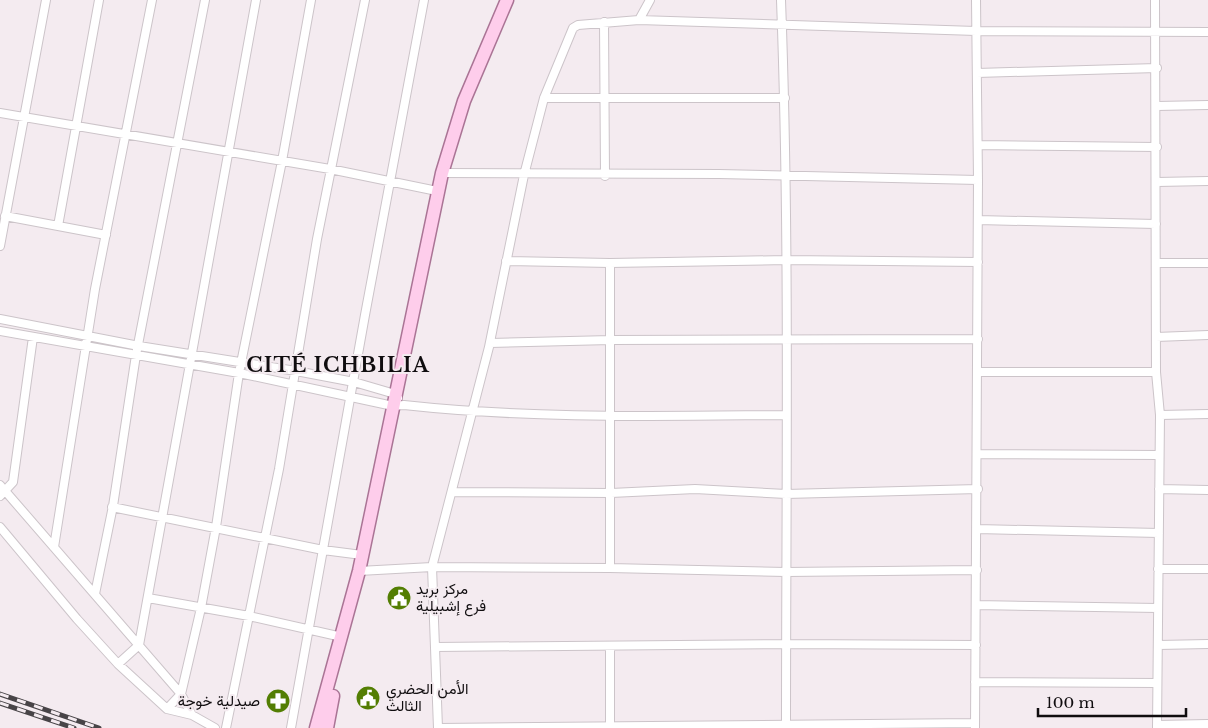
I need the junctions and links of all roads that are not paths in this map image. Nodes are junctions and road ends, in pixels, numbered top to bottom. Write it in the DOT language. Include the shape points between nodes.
graph roads {
  1 [pos="46,0"];
  2 [pos="99,0"];
  3 [pos="152,0"];
  4 [pos="204,0"];
  5 [pos="256,0"];
  6 [pos="311,0"];
  7 [pos="365,0"];
  8 [pos="424,0"];
  9 [pos="507,0"];
  10 [pos="650,0"];
  11 [pos="781,0"];
  12 [pos="976,0"];
  13 [pos="1155,0"];
  14 [pos="639,20"];
  15 [pos="604,22"];
  16 [pos="782,24"];
  17 [pos="976,30"];
  18 [pos="1208,32"];
  19 [pos="1157,33"];
  20 [pos="1157,68"];
  21 [pos="977,73"];
  22 [pos="544,98"];
  23 [pos="605,98"];
  24 [pos="785,98"];
  25 [pos="1157,106"];
  26 [pos="1208,106"];
  27 [pos="0,113"];
  28 [pos="23,118"];
  29 [pos="75,126"];
  30 [pos="127,135"];
  31 [pos="177,142"];
  32 [pos="978,145"];
  33 [pos="1157,146"];
  34 [pos="228,152"];
  35 [pos="282,161"];
  36 [pos="330,169"];
  37 [pos="442,173"];
  38 [pos="524,175"];
  39 [pos="784,175"];
  40 [pos="605,176"];
  41 [pos="978,180"];
  42 [pos="391,181"];
  43 [pos="1208,181"];
  44 [pos="1156,182"];
  45 [pos="437,191"];
  46 [pos="6,216"];
  47 [pos="978,220"];
  48 [pos="1156,224"];
  49 [pos="58,226"];
  50 [pos="106,235"];
  51 [pos="0,246"];
  52 [pos="786,260"];
  53 [pos="506,261"];
  54 [pos="978,262"];
  55 [pos="610,263"];
  56 [pos="1156,263"];
  57 [pos="1208,263"];
  58 [pos="0,319"];
  59 [pos="0,331"];
  60 [pos="88,335"];
  61 [pos="1208,335"];
  62 [pos="33,337"];
  63 [pos="1156,337"];
  64 [pos="786,339"];
  65 [pos="978,339"];
  66 [pos="611,340"];
  67 [pos="490,343"];
  68 [pos="85,346"];
  69 [pos="139,346"];
  70 [pos="192,354"];
  71 [pos="136,355"];
  72 [pos="242,362"];
  73 [pos="190,365"];
  74 [pos="296,371"];
  75 [pos="978,372"];
  76 [pos="1156,372"];
  77 [pos="239,373"];
  78 [pos="354,382"];
  79 [pos="294,384"];
  80 [pos="350,398"];
  81 [pos="397,402"];
  82 [pos="472,412"];
  83 [pos="1208,414"];
  84 [pos="786,415"];
  85 [pos="1160,415"];
  86 [pos="611,417"];
  87 [pos="978,454"];
  88 [pos="1159,455"];
  89 [pos="0,485"];
  90 [pos="1159,489"];
  91 [pos="978,490"];
  92 [pos="1208,490"];
  93 [pos="452,492"];
  94 [pos="611,493"];
  95 [pos="3,494"];
  96 [pos="786,494"];
  97 [pos="112,507"];
  98 [pos="164,518"];
  99 [pos="0,527"];
  100 [pos="216,527"];
  101 [pos="977,529"];
  102 [pos="1158,533"];
  103 [pos="265,538"];
  104 [pos="54,547"];
  105 [pos="323,550"];
  106 [pos="362,555"];
  107 [pos="432,567"];
  108 [pos="610,568"];
  109 [pos="1158,569"];
  110 [pos="1208,569"];
  111 [pos="977,570"];
  112 [pos="359,571"];
  113 [pos="786,572"];
  114 [pos="95,594"];
  115 [pos="148,598"];
  116 [pos="976,604"];
  117 [pos="201,608"];
  118 [pos="1158,608"];
  119 [pos="249,616"];
  120 [pos="308,630"];
  121 [pos="342,637"];
  122 [pos="786,644"];
  123 [pos="1208,644"];
  124 [pos="139,645"];
  125 [pos="976,645"];
  126 [pos="1158,645"];
  127 [pos="435,647"];
  128 [pos="610,647"];
  129 [pos="118,664"];
  130 [pos="975,682"];
  131 [pos="1157,683"];
  132 [pos="181,694"];
  133 [pos="167,709"];
  134 [pos="192,715"];
  135 [pos="1208,724"];
  136 [pos="975,725"];
  137 [pos="1157,726"];
  138 [pos="610,727"];
  139 [pos="786,727"];
  140 [pos="215,728"];
  141 [pos="226,728"];
  142 [pos="291,728"];
  143 [pos="316,728"];
  144 [pos="328,728"];
  145 [pos="439,728"];
  1 -- 28 [label="street"];
  2 -- 29 [label="street"];
  3 -- 30 [label="street"];
  4 -- 31 [label="street"];
  5 -- 34 [label="street"];
  6 -- 35 [label="street"];
  7 -- 36 [label="street"];
  8 -- 42 [label="street"];
  9 -- 37 [label="main road" via="464,101"];
  10 -- 14 [label="street"];
  11 -- 16 [label="street"];
  12 -- 17 [label="street"];
  13 -- 19 [label="street"];
  14 -- 15 [label="street"];
  14 -- 16 [label="street"];
  15 -- 22 [label="street" via="573,28"];
  15 -- 23 [label="street"];
  16 -- 17 [label="street"];
  16 -- 24 [label="street"];
  17 -- 19 [label="street"];
  17 -- 21 [label="street"];
  18 -- 19 [label="street"];
  19 -- 20 [label="street"];
  20 -- 21 [label="street"];
  20 -- 25 [label="street"];
  21 -- 32 [label="street"];
  22 -- 23 [label="street"];
  22 -- 38 [label="street"];
  23 -- 24 [label="street"];
  23 -- 40 [label="street"];
  24 -- 39 [label="street"];
  25 -- 26 [label="street"];
  25 -- 33 [label="street"];
  27 -- 28 [label="street"];
  28 -- 29 [label="street"];
  28 -- 46 [label="street"];
  29 -- 30 [label="street"];
  29 -- 49 [label="street"];
  30 -- 31 [label="street"];
  30 -- 50 [label="street"];
  31 -- 34 [label="street"];
  31 -- 69 [label="street"];
  32 -- 33 [label="street"];
  32 -- 41 [label="street"];
  33 -- 44 [label="street"];
  34 -- 35 [label="street"];
  34 -- 70 [label="street"];
  35 -- 36 [label="street"];
  35 -- 72 [label="street"];
  36 -- 42 [label="street"];
  36 -- 74 [label="street"];
  37 -- 38 [label="street"];
  37 -- 45 [label="main road"];
  38 -- 40 [label="street"];
  38 -- 53 [label="street"];
  39 -- 40 [label="street"];
  39 -- 41 [label="street"];
  39 -- 52 [label="street"];
  41 -- 47 [label="street"];
  42 -- 45 [label="street"];
  42 -- 78 [label="street"];
  43 -- 44 [label="street"];
  44 -- 48 [label="street"];
  45 -- 81 [label="main road"];
  46 -- 49 [label="street"];
  46 -- 51 [label="street"];
  47 -- 48 [label="street"];
  47 -- 54 [label="street"];
  48 -- 56 [label="street"];
  49 -- 50 [label="street"];
  50 -- 60 [label="street"];
  52 -- 54 [label="street"];
  52 -- 55 [label="street"];
  52 -- 64 [label="street"];
  53 -- 55 [label="street"];
  53 -- 67 [label="street"];
  54 -- 65 [label="street"];
  55 -- 66 [label="street"];
  56 -- 57 [label="street"];
  56 -- 63 [label="street"];
  58 -- 60 [label="street"];
  59 -- 62 [label="street"];
  60 -- 68 [label="street"];
  60 -- 69 [label="street"];
  61 -- 63 [label="street"];
  62 -- 68 [label="street"];
  62 -- 95 [label="street" via="13,482"];
  63 -- 76 [label="street"];
  64 -- 65 [label="street"];
  64 -- 66 [label="street"];
  64 -- 84 [label="street"];
  65 -- 75 [label="street"];
  66 -- 67 [label="street"];
  66 -- 86 [label="street"];
  67 -- 82 [label="street"];
  68 -- 71 [label="street"];
  68 -- 104 [label="street"];
  69 -- 70 [label="street"];
  69 -- 71 [label="street"];
  70 -- 72 [label="street"];
  70 -- 73 [label="street"];
  71 -- 73 [label="street"];
  71 -- 97 [label="street"];
  72 -- 74 [label="street"];
  72 -- 77 [label="street"];
  73 -- 77 [label="street"];
  73 -- 98 [label="street"];
  74 -- 78 [label="street"];
  74 -- 79 [label="street"];
  75 -- 76 [label="street"];
  75 -- 87 [label="street"];
  76 -- 85 [label="street"];
  77 -- 79 [label="street"];
  77 -- 100 [label="street"];
  78 -- 80 [label="street"];
  78 -- 81 [label="street"];
  79 -- 80 [label="street"];
  79 -- 103 [label="street"];
  80 -- 81 [label="street"];
  80 -- 105 [label="street"];
  81 -- 82 [label="street"];
  81 -- 106 [label="main road"];
  82 -- 86 [label="street"];
  82 -- 93 [label="street"];
  83 -- 85 [label="street"];
  84 -- 86 [label="street"];
  84 -- 96 [label="street"];
  85 -- 88 [label="street"];
  86 -- 94 [label="street"];
  87 -- 88 [label="street"];
  87 -- 91 [label="street"];
  88 -- 90 [label="street"];
  89 -- 95 [label="street"];
  90 -- 92 [label="street"];
  90 -- 102 [label="street"];
  91 -- 96 [label="street"];
  91 -- 101 [label="street"];
  93 -- 94 [label="street"];
  93 -- 107 [label="street"];
  94 -- 96 [label="street" via="695,489"];
  94 -- 108 [label="street"];
  95 -- 104 [label="street"];
  96 -- 113 [label="street"];
  97 -- 98 [label="street"];
  97 -- 114 [label="street"];
  98 -- 100 [label="street"];
  98 -- 115 [label="street"];
  99 -- 129 [label="street"];
  100 -- 103 [label="street"];
  100 -- 117 [label="street"];
  101 -- 102 [label="street"];
  101 -- 111 [label="street"];
  102 -- 109 [label="street"];
  103 -- 105 [label="street"];
  103 -- 119 [label="street"];
  104 -- 114 [label="street"];
  105 -- 106 [label="street"];
  105 -- 120 [label="street"];
  106 -- 112 [label="main road"];
  107 -- 108 [label="street"];
  107 -- 112 [label="street"];
  107 -- 127 [label="street"];
  108 -- 113 [label="street"];
  109 -- 110 [label="street"];
  109 -- 118 [label="street"];
  111 -- 113 [label="street"];
  111 -- 116 [label="street"];
  112 -- 121 [label="main road"];
  113 -- 122 [label="street"];
  114 -- 124 [label="street"];
  115 -- 117 [label="street"];
  115 -- 124 [label="street"];
  116 -- 118 [label="street"];
  116 -- 125 [label="street"];
  117 -- 119 [label="street"];
  117 -- 132 [label="street"];
  118 -- 126 [label="street"];
  119 -- 120 [label="street"];
  119 -- 141 [label="street"];
  120 -- 121 [label="street"];
  120 -- 142 [label="street"];
  121 -- 143 [label="main road"];
  121 -- 144 [label="main road"];
  122 -- 125 [label="street"];
  122 -- 128 [label="street"];
  122 -- 139 [label="street"];
  123 -- 126 [label="street"];
  124 -- 129 [label="street"];
  124 -- 132 [label="street"];
  125 -- 130 [label="street"];
  126 -- 131 [label="street"];
  127 -- 128 [label="street"];
  127 -- 145 [label="street"];
  128 -- 138 [label="street"];
  129 -- 133 [label="street"];
  130 -- 131 [label="street"];
  130 -- 136 [label="street"];
  131 -- 137 [label="street"];
  132 -- 133 [label="street"];
  132 -- 134 [label="street"];
  133 -- 134 [label="street"];
  134 -- 140 [label="street"];
  135 -- 137 [label="street"];
  136 -- 139 [label="street"];
  138 -- 139 [label="street"];
  138 -- 145 [label="street"];
}
